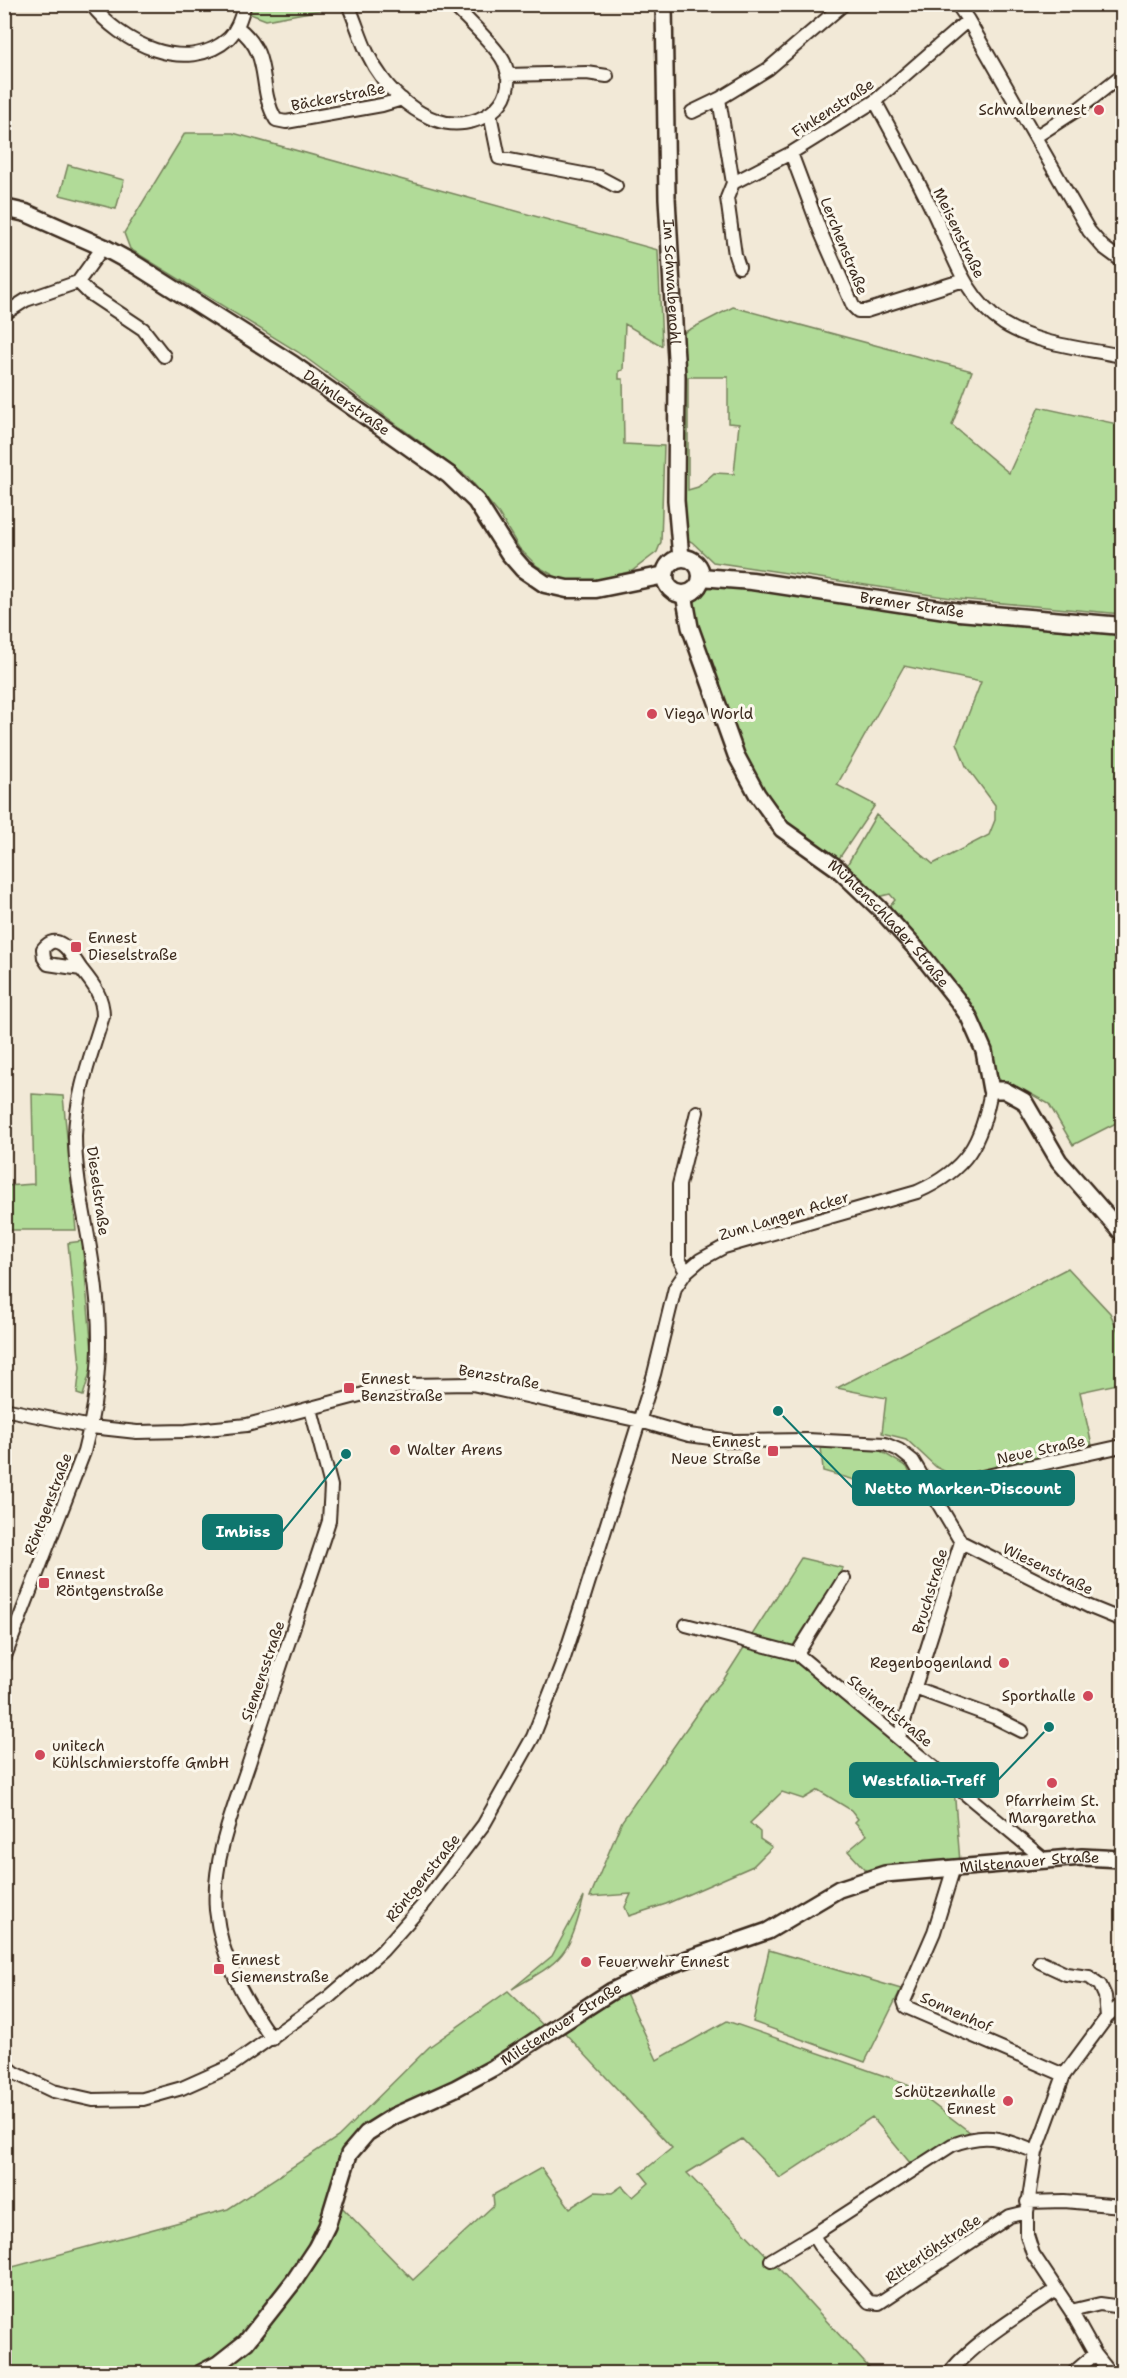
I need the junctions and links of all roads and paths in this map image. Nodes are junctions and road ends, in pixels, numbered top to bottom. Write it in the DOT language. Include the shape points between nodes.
graph roads {
  1 [pos="91,4"];
  2 [pos="245,4"];
  3 [pos="348,4"];
  4 [pos="452,4"];
  5 [pos="664,4"];
  6 [pos="843,4"];
  7 [pos="959,5"];
  8 [pos="968,20"];
  9 [pos="237,27"];
  10 [pos="507,75"];
  11 [pos="607,76"];
  12 [pos="1121,79"];
  13 [pos="402,99"];
  14 [pos="719,99"];
  15 [pos="875,101"];
  16 [pos="692,112"];
  17 [pos="490,114"];
  18 [pos="1035,137"];
  19 [pos="791,153"];
  20 [pos="733,183"];
  21 [pos="616,186"];
  22 [pos="4,208"];
  23 [pos="103,247"];
  24 [pos="1122,261"];
  25 [pos="739,267"];
  26 [pos="964,280"];
  27 [pos="78,282"];
  28 [pos="4,314"];
  29 [pos="164,356"];
  30 [pos="1122,356"];
  31 [pos="681,558"];
  32 [pos="665,575"];
  33 [pos="701,577"];
  34 [pos="684,594"];
  35 [pos="1122,626"];
  36 [pos="81,969"];
  37 [pos="991,1090"];
  38 [pos="698,1112"];
  39 [pos="1122,1233"];
  40 [pos="686,1272"];
  41 [pos="311,1408"];
  42 [pos="4,1409"];
  43 [pos="640,1421"];
  44 [pos="91,1427"];
  45 [pos="1122,1446"];
  46 [pos="931,1494"];
  47 [pos="961,1542"];
  48 [pos="844,1579"];
  49 [pos="1122,1620"];
  50 [pos="686,1625"];
  51 [pos="797,1654"];
  52 [pos="4,1659"];
  53 [pos="915,1688"];
  54 [pos="1022,1731"];
  55 [pos="899,1737"];
  56 [pos="1122,1859"];
  57 [pos="1046,1861"];
  58 [pos="954,1868"];
  59 [pos="1040,1962"];
  60 [pos="1122,2004"];
  61 [pos="1107,2017"];
  62 [pos="272,2038"];
  63 [pos="4,2064"];
  64 [pos="1064,2075"];
  65 [pos="1036,2152"];
  66 [pos="1122,2206"];
  67 [pos="1027,2207"];
  68 [pos="813,2235"];
  69 [pos="771,2260"];
  70 [pos="1056,2290"];
  71 [pos="1122,2307"];
  72 [pos="1071,2311"];
  73 [pos="1095,2354"];
  74 [pos="199,2373"];
  75 [pos="949,2373"];
  76 [pos="1072,2373"];
  77 [pos="1111,2373"];
  1 -- 9 [label="street" via="114,28 135,42 171,53 196,54 217,46"];
  2 -- 9 [label="street"];
  3 -- 13 [label="street" via="365,51"];
  4 -- 10 [label="street" via="504,61"];
  5 -- 31 [label="street, Im Schwalbenohl" via="667,198 677,376 676,501"];
  6 -- 14 [label="street" via="768,69"];
  7 -- 8 [label="street"];
  8 -- 15 [label="street, Finkenstraße"];
  8 -- 18 [label="street"];
  9 -- 13 [label="street, Bäckerstraße" via="255,44 270,110 276,120 286,122"];
  10 -- 11 [label="street"];
  10 -- 17 [label="street" via="506,95"];
  12 -- 18 [label="street"];
  13 -- 17 [label="street" via="437,121 476,121"];
  14 -- 16 [label="street"];
  14 -- 20 [label="street"];
  15 -- 19 [label="street, Finkenstraße"];
  15 -- 26 [label="street, Meisenstraße"];
  17 -- 21 [label="street" via="499,158 599,177"];
  18 -- 24 [label="street" via="1089,231"];
  19 -- 20 [label="street, Finkenstraße"];
  19 -- 26 [label="street, Lerchenstraße" via="830,254 858,311"];
  20 -- 25 [label="street" via="727,198"];
  22 -- 23 [label="main road, Daimlerstraße" via="26,213"];
  23 -- 27 [label="street"];
  23 -- 32 [label="main road, Daimlerstraße" via="292,364 449,475 476,501 523,569 545,584 596,589"];
  26 -- 30 [label="street, Meisenstraße" via="988,312 1020,333"];
  27 -- 28 [label="street" via="26,300"];
  27 -- 29 [label="street" via="143,329"];
  31 -- 32 [label="main road" via="668,566"];
  31 -- 33 [label="main road" via="693,561"];
  32 -- 34 [label="main road" via="668,586"];
  33 -- 34 [label="main road" via="697,587"];
  33 -- 35 [label="main road, Bremer Straße" via="959,612"];
  34 -- 37 [label="street, Mühlenschlader Straße" via="690,627 736,754 757,794 782,829 837,868 879,908 958,1001 984,1051"];
  36 -- 44 [label="street, Dieselstraße" via="97,989 103,1005 80,1089 75,1134 76,1169 100,1331 100,1364"];
  37 -- 39 [label="street" via="1004,1090 1024,1101 1059,1161"];
  37 -- 40 [label="street, Zum Langen Acker" via="974,1147 961,1164 934,1185 724,1247"];
  38 -- 40 [label="street" via="679,1185 679,1259"];
  40 -- 43 [label="street, Zum Langen Acker" via="675,1288"];
  41 -- 43 [label="street, Benzstraße" via="408,1385 472,1384"];
  41 -- 44 [label="street, Benzstraße" via="247,1425 186,1431 137,1432"];
  41 -- 62 [label="street, Siemensstraße" via="331,1486 329,1521 227,1830 215,1884 223,1948 247,2004"];
  42 -- 44 [label="street, Benzstraße"];
  43 -- 46 [label="street, Benzstraße" via="689,1435 732,1441 885,1444 913,1461"];
  43 -- 62 [label="street, Röntgenstraße" via="563,1661 533,1737 484,1824 438,1887 382,1951 328,1998"];
  44 -- 52 [label="street, Röntgenstraße"];
  45 -- 46 [label="street, Neue Straße" via="951,1484"];
  46 -- 47 [label="street, Bruchstraße"];
  47 -- 49 [label="street, Wiesenstraße"];
  47 -- 53 [label="street, Bruchstraße"];
  48 -- 51 [label="street"];
  50 -- 51 [label="street, Steinertstraße"];
  51 -- 55 [label="street, Steinertstraße"];
  53 -- 54 [label="street"];
  53 -- 55 [label="street, Bruchstraße"];
  55 -- 57 [label="street, Steinertstraße"];
  56 -- 57 [label="street, Milstenauer Straße" via="1082,1857"];
  57 -- 58 [label="street, Milstenauer Straße"];
  58 -- 64 [label="street, Sonnenhof" via="934,1932 904,2001 906,2007"];
  58 -- 74 [label="street, Milstenauer Straße" via="862,1880 839,1889 768,1931 656,1970 612,1991 475,2078 380,2124 349,2154 327,2226 294,2281 246,2342"];
  59 -- 61 [label="street" via="1066,1974 1089,1977 1100,1985"];
  60 -- 61 [label="street"];
  61 -- 64 [label="street"];
  62 -- 63 [label="street, Röntgenstraße" via="229,2067 182,2088 143,2098 93,2100 53,2091"];
  64 -- 65 [label="street"];
  65 -- 67 [label="street"];
  65 -- 68 [label="street" via="984,2136 969,2138 952,2145"];
  66 -- 67 [label="street" via="1064,2201"];
  67 -- 68 [label="street, Ritterlöhstraße" via="879,2303 869,2302"];
  67 -- 70 [label="street" via="1027,2235"];
  68 -- 69 [label="street"];
  70 -- 72 [label="street"];
  70 -- 75 [label="street" via="996,2331"];
  71 -- 72 [label="street" via="1100,2304"];
  72 -- 73 [label="street"];
  73 -- 76 [label="street"];
  73 -- 77 [label="street"];
}
